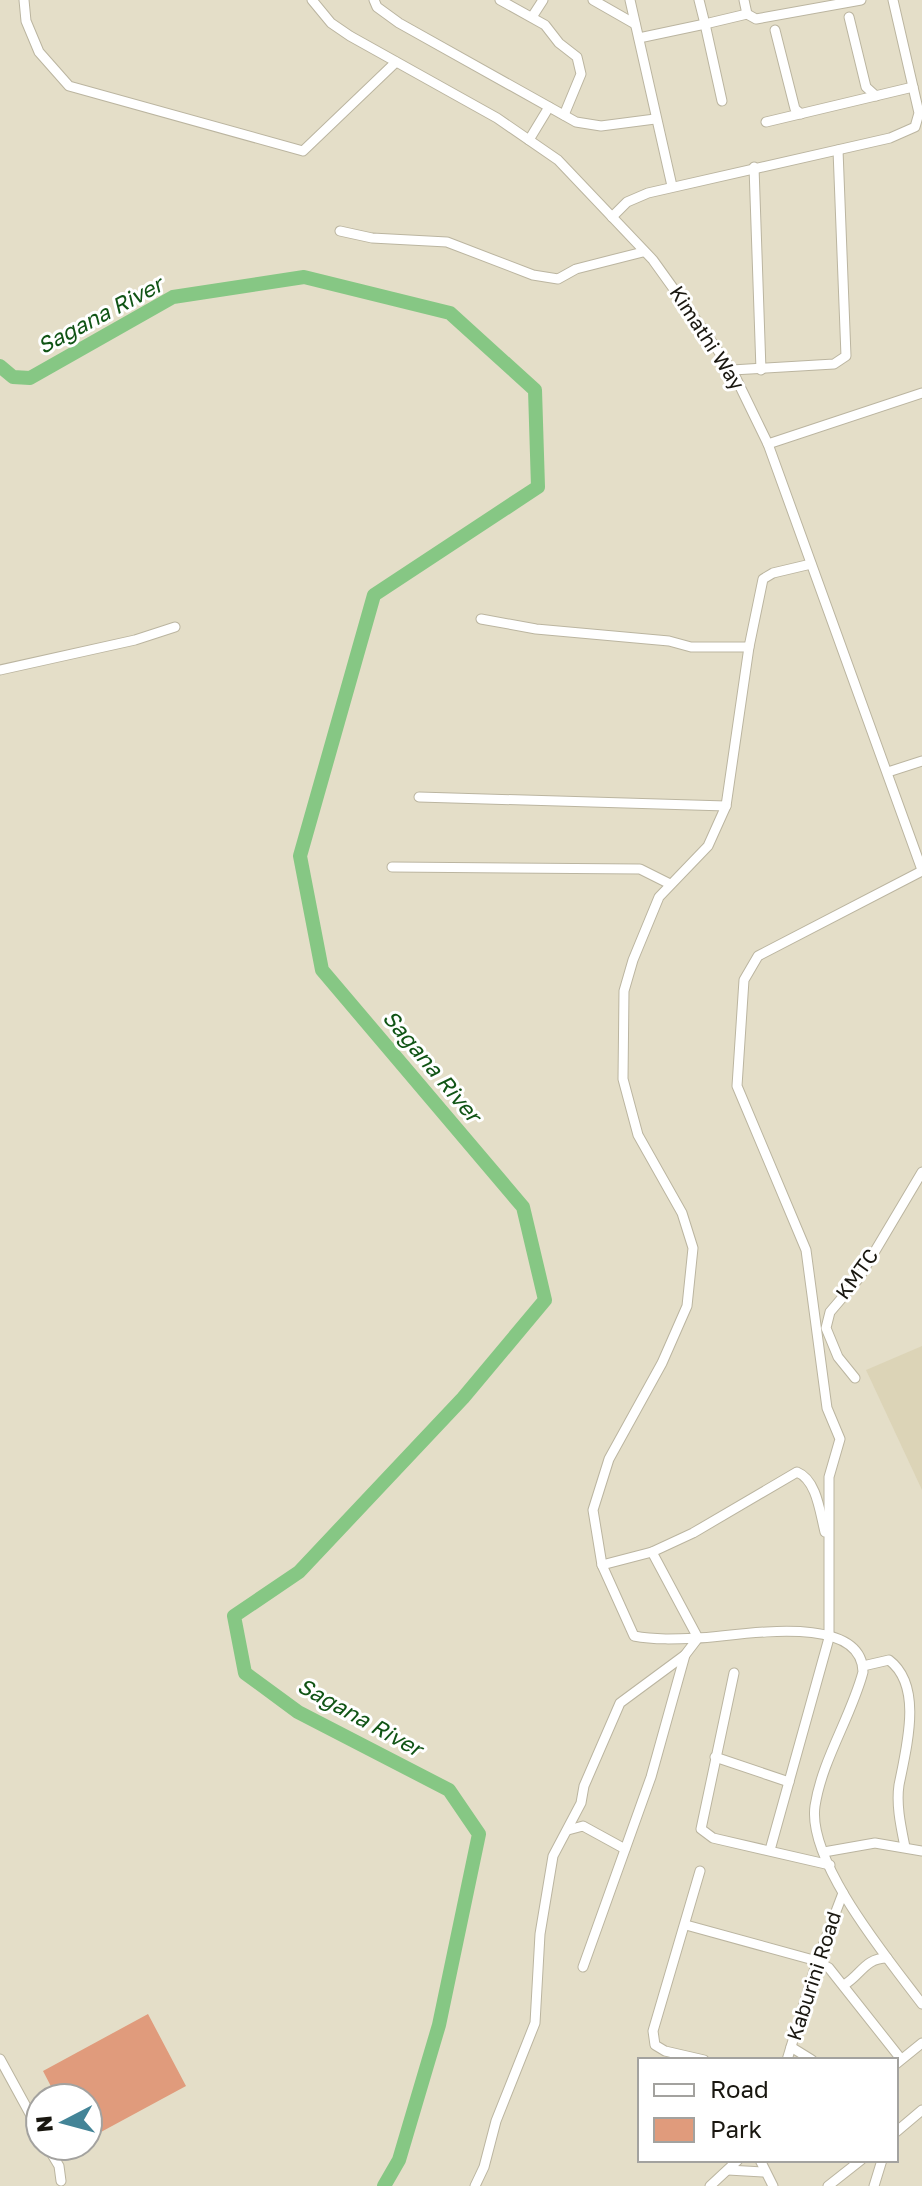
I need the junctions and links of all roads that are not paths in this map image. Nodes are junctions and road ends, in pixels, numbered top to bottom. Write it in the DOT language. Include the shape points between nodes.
graph roads {
  1 [pos="24,0"];
  2 [pos="312,0"];
  3 [pos="374,0"];
  4 [pos="500,0"];
  5 [pos="543,0"];
  6 [pos="593,0"];
  7 [pos="630,0"];
  8 [pos="699,0"];
  9 [pos="744,0"];
  10 [pos="861,0"];
  11 [pos="893,0"];
  12 [pos="817,5"];
  13 [pos="747,14"];
  14 [pos="532,17"];
  15 [pos="849,17"];
  16 [pos="635,24"];
  17 [pos="705,24"];
  18 [pos="775,30"];
  19 [pos="639,38"];
  20 [pos="396,62"];
  21 [pos="913,87"];
  22 [pos="876,96"];
  23 [pos="722,101"];
  24 [pos="549,107"];
  25 [pos="920,113"];
  26 [pos="801,114"];
  27 [pos="564,115"];
  28 [pos="655,119"];
  29 [pos="766,122"];
  30 [pos="529,140"];
  31 [pos="838,150"];
  32 [pos="754,167"];
  33 [pos="672,186"];
  34 [pos="612,217"];
  35 [pos="340,231"];
  36 [pos="643,252"];
  37 [pos="732,370"];
  38 [pos="761,370"];
  39 [pos="922,393"];
  40 [pos="768,444"];
  41 [pos="811,564"];
  42 [pos="481,619"];
  43 [pos="175,627"];
  44 [pos="749,647"];
  45 [pos="0,670"];
  46 [pos="922,761"];
  47 [pos="888,772"];
  48 [pos="419,797"];
  49 [pos="726,806"];
  50 [pos="392,867"];
  51 [pos="922,870"];
  52 [pos="670,884"];
  53 [pos="922,1172"];
  54 [pos="855,1378"];
  55 [pos="828,1543"];
  56 [pos="652,1552"];
  57 [pos="602,1565"];
  58 [pos="698,1638"];
  59 [pos="829,1638"];
  60 [pos="685,1655"];
  61 [pos="863,1666"];
  62 [pos="734,1673"];
  63 [pos="918,1684"];
  64 [pos="921,1703"];
  65 [pos="715,1757"];
  66 [pos="789,1782"];
  67 [pos="568,1830"];
  68 [pos="905,1847"];
  69 [pos="625,1849"];
  70 [pos="770,1850"];
  71 [pos="922,1851"];
  72 [pos="824,1852"];
  73 [pos="830,1865"];
  74 [pos="700,1871"];
  75 [pos="843,1893"];
  76 [pos="686,1925"];
  77 [pos="887,1958"];
  78 [pos="817,1961"];
  79 [pos="583,1967"];
  80 [pos="844,1985"];
  81 [pos="922,2004"];
  82 [pos="922,2043"];
  83 [pos="791,2047"];
  84 [pos="695,2058"];
  85 [pos="788,2058"];
  86 [pos="809,2058"];
  87 [pos="896,2058"];
  88 [pos="0,2059"];
  89 [pos="899,2062"];
  90 [pos="24,2103"];
  91 [pos="922,2110"];
  92 [pos="898,2130"];
  93 [pos="57,2162"];
  94 [pos="736,2162"];
  95 [pos="760,2162"];
  96 [pos="858,2162"];
  97 [pos="881,2162"];
  98 [pos="728,2170"];
  99 [pos="763,2172"];
  100 [pos="61,2181"];
  101 [pos="475,2186"];
  102 [pos="710,2186"];
  103 [pos="773,2186"];
  104 [pos="828,2186"];
  105 [pos="874,2186"];
  1 -- 20 [label="street" via="39,52 69,86 303,151"];
  2 -- 20 [label="street, Kimathi Way" via="340,30"];
  3 -- 24 [label="street" via="399,23"];
  4 -- 14 [label="street"];
  5 -- 14 [label="street"];
  6 -- 16 [label="street"];
  7 -- 16 [label="street"];
  8 -- 17 [label="street"];
  9 -- 13 [label="street"];
  10 -- 12 [label="street"];
  11 -- 21 [label="street"];
  12 -- 13 [label="street" via="756,19"];
  13 -- 17 [label="street"];
  14 -- 27 [label="street" via="577,57 581,74"];
  15 -- 22 [label="street" via="866,87"];
  16 -- 19 [label="street"];
  17 -- 19 [label="street"];
  17 -- 23 [label="street"];
  18 -- 26 [label="street" via="795,109"];
  19 -- 28 [label="street"];
  20 -- 30 [label="street, Kimathi Way"];
  21 -- 22 [label="street"];
  21 -- 25 [label="street"];
  22 -- 26 [label="street"];
  24 -- 27 [label="street"];
  24 -- 30 [label="street"];
  25 -- 31 [label="street" via="915,127 905,134"];
  26 -- 29 [label="street"];
  27 -- 28 [label="street" via="592,126"];
  28 -- 33 [label="street"];
  30 -- 34 [label="street, Kimathi Way" via="558,160"];
  31 -- 32 [label="street"];
  31 -- 38 [label="street" via="846,356 834,364"];
  32 -- 33 [label="street"];
  32 -- 38 [label="street"];
  33 -- 34 [label="street" via="627,202"];
  34 -- 36 [label="street, Kimathi Way"];
  35 -- 36 [label="street" via="447,242 533,275 558,279 576,269"];
  36 -- 37 [label="street, Kimathi Way" via="679,292"];
  37 -- 38 [label="street"];
  37 -- 40 [label="street, Kimathi Way"];
  39 -- 40 [label="street"];
  40 -- 41 [label="street, Kimathi Way"];
  41 -- 44 [label="street" via="763,579"];
  41 -- 47 [label="street, Kimathi Way"];
  42 -- 44 [label="street" via="691,647"];
  43 -- 45 [label="street"];
  44 -- 49 [label="street"];
  46 -- 47 [label="street"];
  47 -- 51 [label="street, Kimathi Way"];
  48 -- 49 [label="street"];
  49 -- 52 [label="street" via="708,846"];
  50 -- 52 [label="street" via="640,869"];
  51 -- 55 [label="street" via="758,956 744,980 737,1086 806,1250 827,1408 840,1439 829,1477"];
  52 -- 57 [label="street" via="659,897 627,975 623,1079 646,1154 682,1213 693,1265 687,1306 595,1496"];
  53 -- 54 [label="street, KMTC" via="859,1278 830,1312 826,1328 838,1357"];
  55 -- 56 [label="street" via="813,1489 797,1472"];
  55 -- 59 [label="street"];
  56 -- 57 [label="street"];
  56 -- 58 [label="street"];
  57 -- 58 [label="street" via="634,1636"];
  58 -- 59 [label="street" via="756,1630"];
  58 -- 60 [label="street"];
  59 -- 61 [label="street" via="850,1644"];
  59 -- 66 [label="street"];
  60 -- 67 [label="street" via="620,1703"];
  60 -- 69 [label="street"];
  61 -- 63 [label="street" via="889,1660"];
  61 -- 72 [label="street" via="815,1809"];
  62 -- 65 [label="street"];
  64 -- 68 [label="street" via="898,1795"];
  65 -- 66 [label="street"];
  65 -- 70 [label="street" via="701,1829 713,1838"];
  66 -- 70 [label="street"];
  67 -- 69 [label="street" via="583,1826"];
  67 -- 101 [label="street" via="553,1856 545,1890 535,2023"];
  68 -- 71 [label="street"];
  68 -- 72 [label="street" via="859,1844"];
  69 -- 79 [label="street"];
  70 -- 73 [label="street"];
  72 -- 73 [label="street"];
  73 -- 75 [label="street"];
  74 -- 76 [label="street"];
  75 -- 77 [label="street"];
  75 -- 78 [label="street, Kaburini Road"];
  76 -- 78 [label="street"];
  76 -- 84 [label="street" via="653,2039 665,2051"];
  77 -- 80 [label="street" via="868,1962"];
  77 -- 81 [label="street"];
  78 -- 80 [label="street"];
  78 -- 83 [label="street, Kaburini Road"];
  80 -- 87 [label="street"];
  82 -- 89 [label="street"];
  83 -- 85 [label="street, Kaburini Road"];
  83 -- 86 [label="street"];
  88 -- 90 [label="street"];
  91 -- 92 [label="street"];
  93 -- 100 [label="street"];
  94 -- 98 [label="street"];
  95 -- 99 [label="street"];
  96 -- 104 [label="street"];
  97 -- 105 [label="street"];
  98 -- 99 [label="street"];
  98 -- 102 [label="street"];
  99 -- 103 [label="street"];
}
